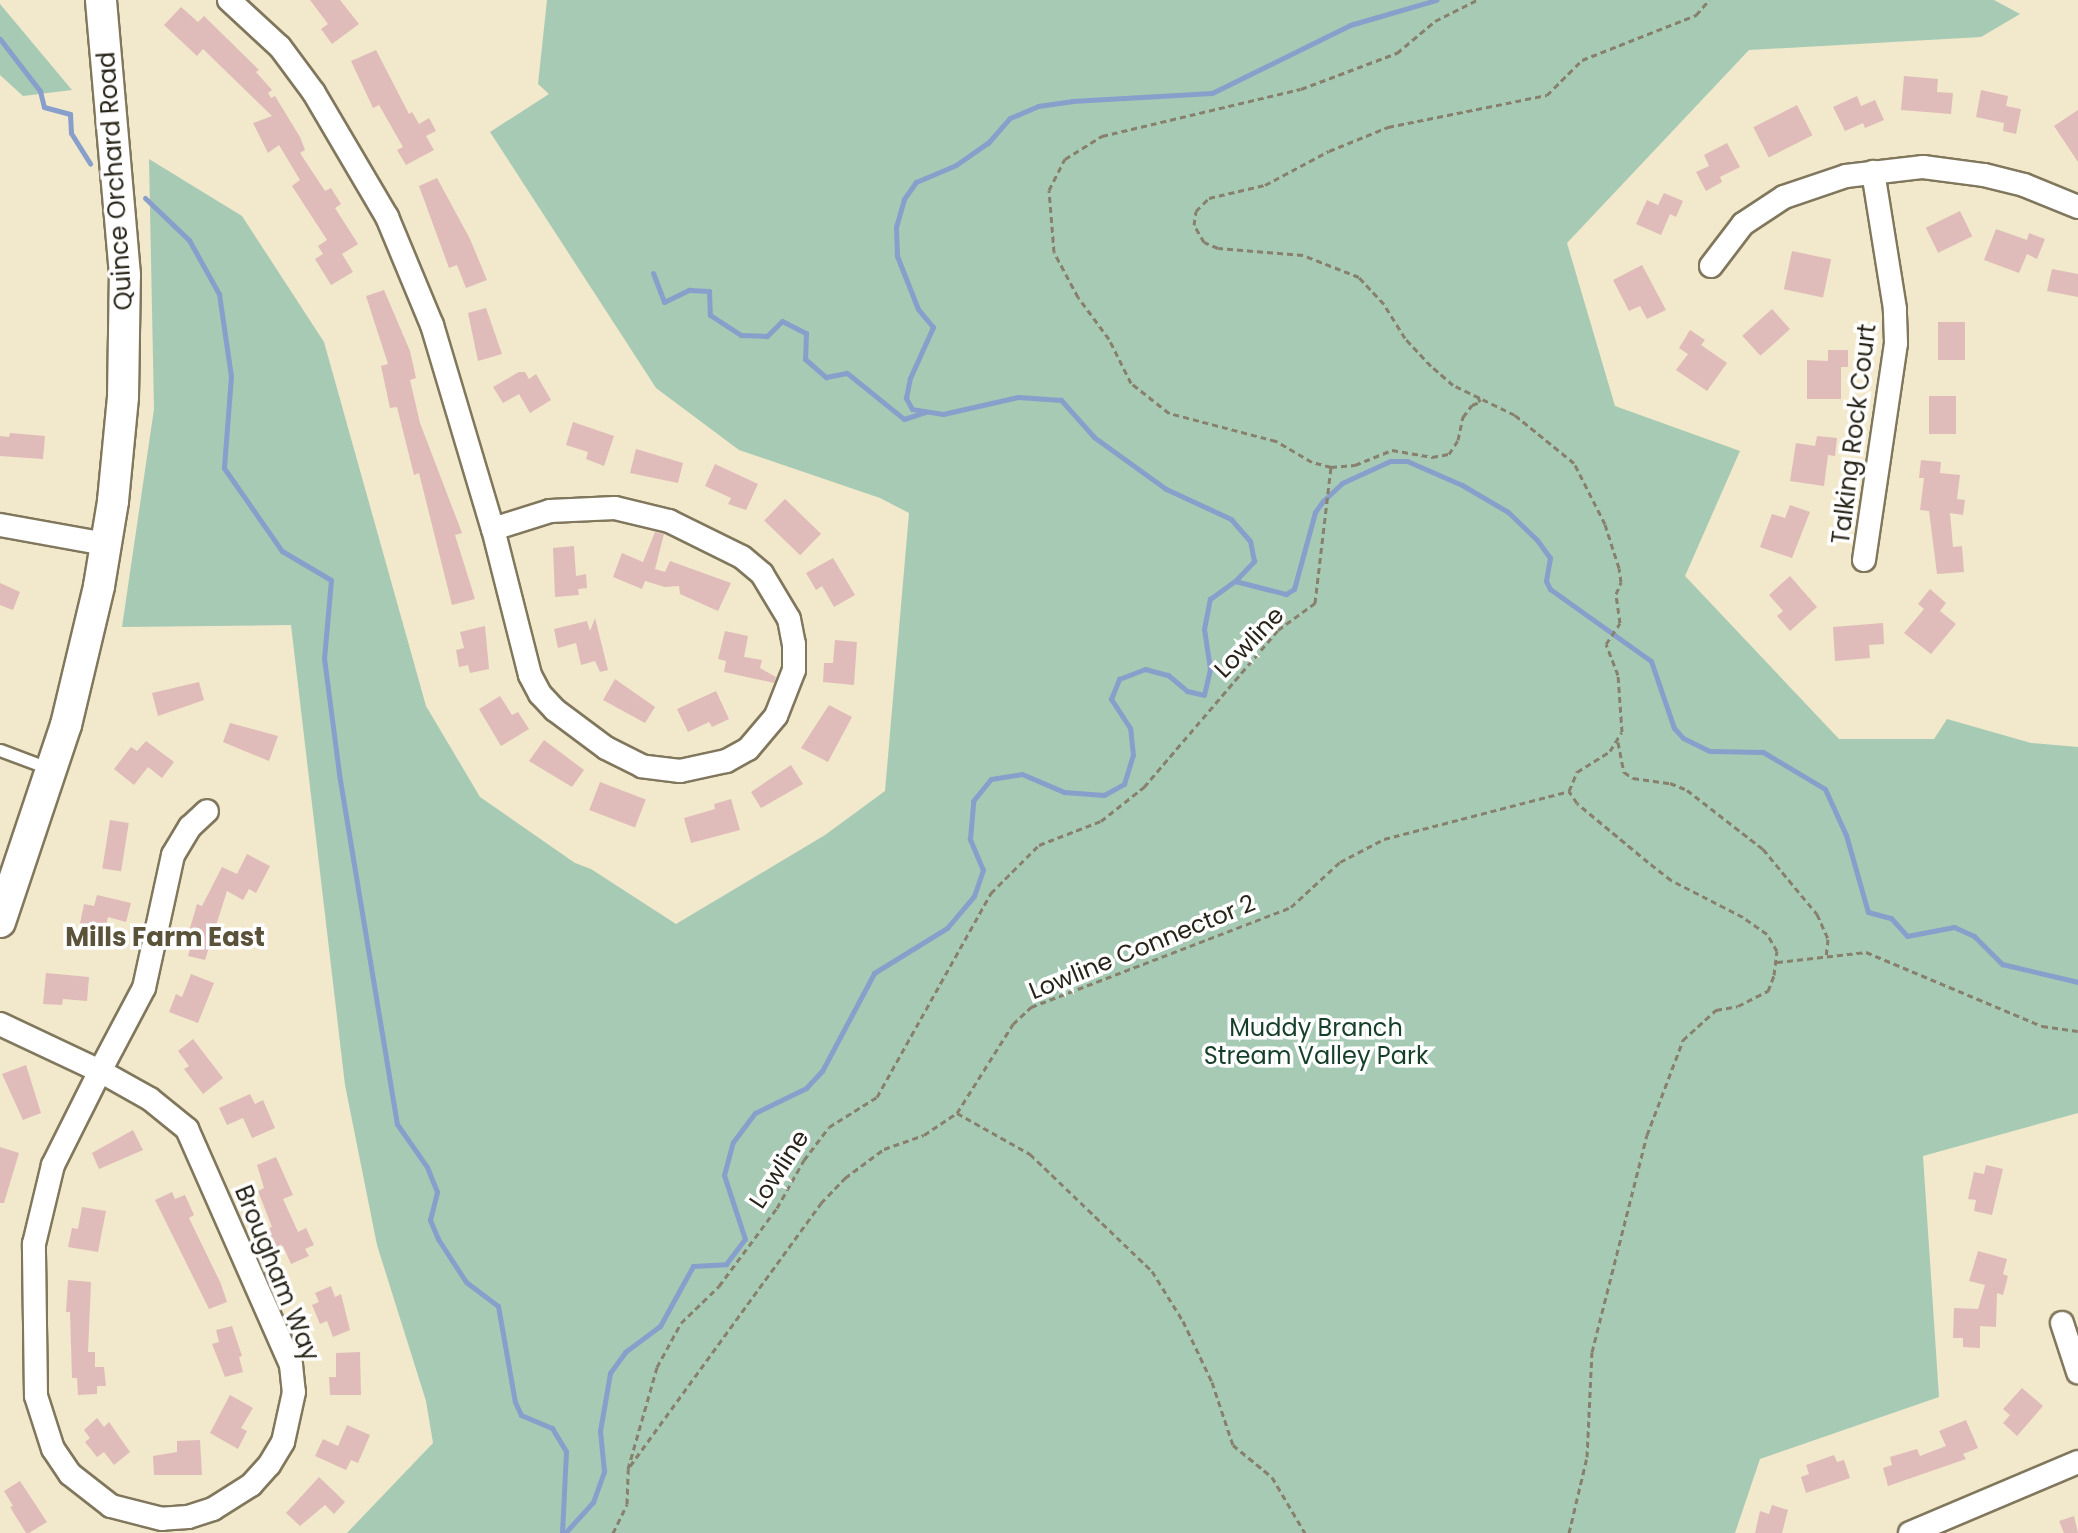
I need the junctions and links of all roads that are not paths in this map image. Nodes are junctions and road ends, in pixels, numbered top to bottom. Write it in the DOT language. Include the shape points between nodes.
graph roads {
  1 [pos="101,0"];
  2 [pos="229,0"];
  3 [pos="1873,172"];
  4 [pos="2078,207"];
  5 [pos="1711,266"];
  6 [pos="0,525"];
  7 [pos="493,529"];
  8 [pos="106,544"];
  9 [pos="1864,560"];
  10 [pos="0,750"];
  11 [pos="52,769"];
  12 [pos="207,811"];
  13 [pos="0,922"];
  14 [pos="0,1024"];
  15 [pos="100,1071"];
  16 [pos="2062,1323"];
  17 [pos="2078,1372"];
  18 [pos="2078,1462"];
  19 [pos="1910,1533"];
  1 -- 8 [label="street, Quince Orchard Road" via="125,275 123,397"];
  2 -- 7 [label="street" via="280,47 314,93 387,217 432,325"];
  3 -- 4 [label="street" via="1923,167 1984,175"];
  3 -- 5 [label="street" via="1784,197 1743,224"];
  3 -- 9 [label="street, Talking Rock Court" via="1896,343"];
  6 -- 8 [label="street"];
  7 -- 7 [label="street" via="530,675 540,694 606,748 642,766 680,771 726,761 748,749 776,716 794,670 792,632 778,595 742,557 669,521 615,508 550,511"];
  8 -- 11 [label="street, Quince Orchard Road" via="79,677"];
  10 -- 11 [label="lane"];
  11 -- 13 [label="street, Quince Orchard Road"];
  12 -- 15 [label="street, Brougham Way" via="173,855 144,988"];
  14 -- 15 [label="street"];
  15 -- 15 [label="street, Brougham Way" via="53,1165 34,1244 36,1396 53,1449 70,1474 111,1506 162,1519 188,1517 213,1509 251,1485 269,1465 283,1442 294,1392 291,1365 187,1129 150,1099"];
  16 -- 17 [label="street"];
  18 -- 19 [label="street"];
}
